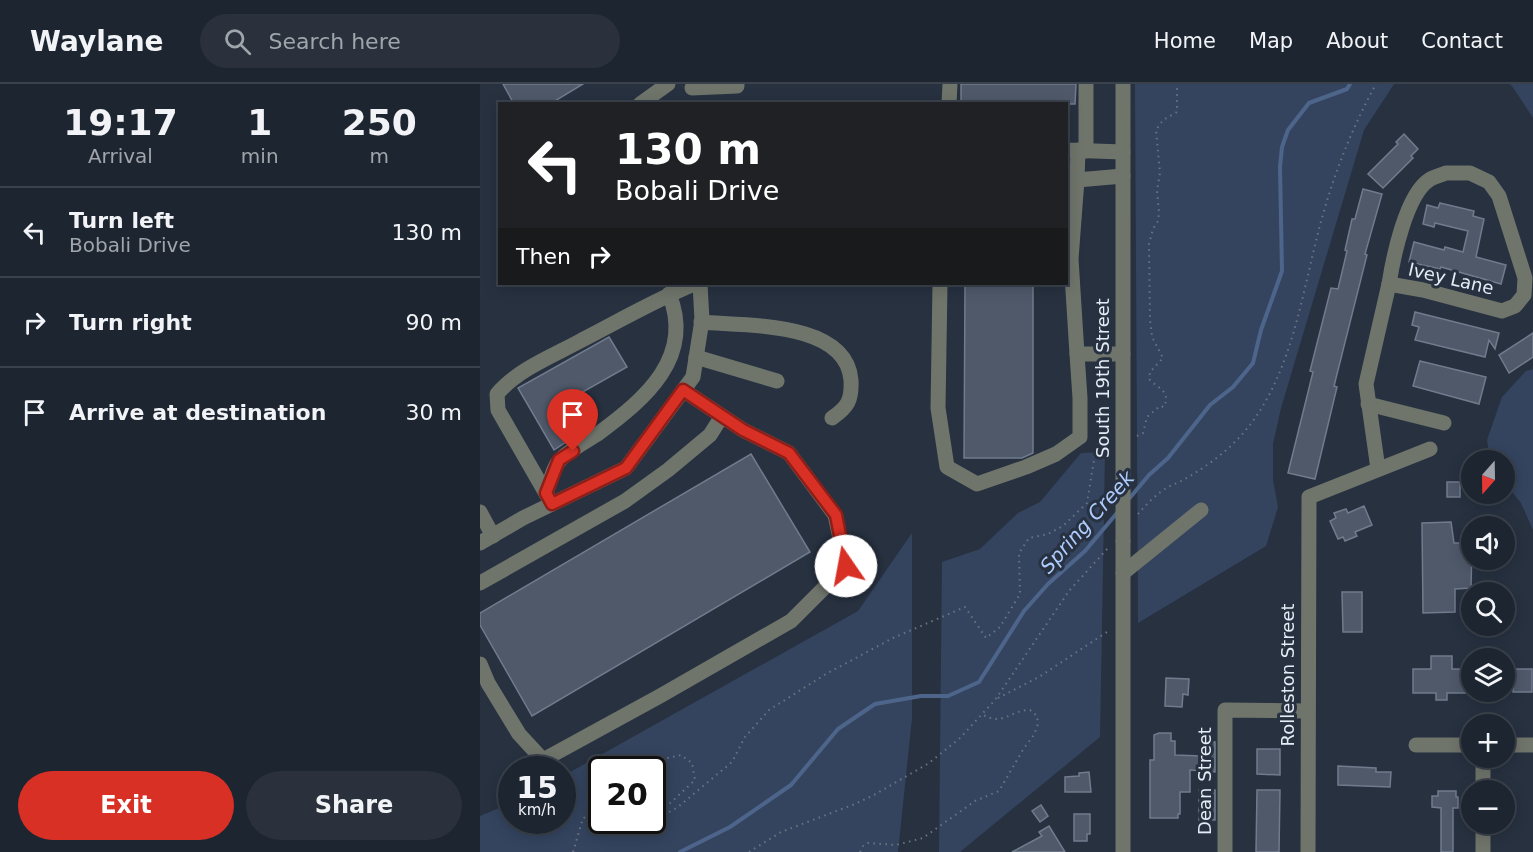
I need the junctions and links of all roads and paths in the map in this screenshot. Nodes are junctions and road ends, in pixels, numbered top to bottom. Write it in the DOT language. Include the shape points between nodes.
graph roads {
  1 [pos="668,84"];
  2 [pos="737,84"];
  3 [pos="950,84"];
  4 [pos="1086,84"];
  5 [pos="1123,84"];
  6 [pos="1178,84"];
  7 [pos="692,92"];
  8 [pos="643,102"];
  9 [pos="950,102"];
  10 [pos="1077,150"];
  11 [pos="1123,152"];
  12 [pos="1123,176"];
  13 [pos="1072,180"];
  14 [pos="1389,284"];
  15 [pos="692,285"];
  16 [pos="700,285"];
  17 [pos="940,285"];
  18 [pos="669,294"];
  19 [pos="701,322"];
  20 [pos="1077,354"];
  21 [pos="1123,354"];
  22 [pos="696,357"];
  23 [pos="777,381"];
  24 [pos="683,390"];
  25 [pos="1368,404"];
  26 [pos="722,416"];
  27 [pos="832,418"];
  28 [pos="1444,423"];
  29 [pos="1123,437"];
  30 [pos="1430,449"];
  31 [pos="1378,469"];
  32 [pos="549,498"];
  33 [pos="1201,510"];
  34 [pos="480,512"];
  35 [pos="487,540"];
  36 [pos="1123,573"];
  37 [pos="480,584"];
  38 [pos="1123,621"];
  39 [pos="480,664"];
  40 [pos="995,700"];
  41 [pos="1307,711"];
  42 [pos="982,714"];
  43 [pos="1416,745"];
  44 [pos="1461,745"];
  45 [pos="1515,745"];
  46 [pos="1533,745"];
  47 [pos="666,758"];
  48 [pos="666,807"];
  49 [pos="666,814"];
  50 [pos="588,817"];
  51 [pos="1483,834"];
  52 [pos="573,852"];
  53 [pos="860,852"];
  54 [pos="1123,852"];
  55 [pos="1225,852"];
  56 [pos="1308,852"];
  57 [pos="1483,852"];
  1 -- 8 [label="street"];
  2 -- 7 [label="street"];
  3 -- 9 [label="street"];
  4 -- 10 [label="street"];
  5 -- 11 [label="street, South 19th Street"];
  6 -- 29 [label="path" via="1177,112 1163,120 1156,130 1159,212 1149,244 1152,337 1163,358 1150,372 1149,379 1164,389 1166,402 1150,413 1143,433"];
  10 -- 11 [label="street"];
  10 -- 13 [label="street"];
  11 -- 12 [label="street, South 19th Street"];
  12 -- 13 [label="street"];
  12 -- 21 [label="street, South 19th Street"];
  13 -- 20 [label="street" via="1071,260"];
  14 -- 14 [label="street, Ivey Lane" via="1410,207 1428,180 1446,173 1470,173 1489,182 1499,196 1525,278 1524,295 1515,306 1502,311"];
  14 -- 25 [label="street, Ivey Lane" via="1366,384"];
  15 -- 18 [label="street"];
  16 -- 19 [label="street"];
  17 -- 20 [label="street" via="938,408 947,467 977,484 1056,454 1080,437"];
  18 -- 32 [label="street" via="675,308 677,337 670,363 646,394 559,460"];
  18 -- 32 [label="street" via="526,370 508,381 497,394 498,410"];
  19 -- 22 [label="street"];
  19 -- 27 [label="street" via="788,330 830,344 850,370 852,392 846,408"];
  20 -- 21 [label="street"];
  21 -- 29 [label="street, South 19th Street"];
  22 -- 23 [label="street"];
  22 -- 24 [label="street" via="693,377"];
  24 -- 26 [label="street"];
  24 -- 32 [label="street" via="626,468"];
  25 -- 28 [label="street"];
  25 -- 31 [label="street, Ivey Lane"];
  26 -- 37 [label="street" via="710,435 625,501"];
  26 -- 39 [label="street" via="789,453 836,515 846,566 791,621 543,760 519,734"];
  29 -- 36 [label="street, South 19th Street, bridge"];
  29 -- 49 [label="path" via="1100,441 1096,448 1087,503 1063,526 1029,538 1018,553 1020,594 1000,627 986,638 966,607 893,638 826,674 769,710 745,737 732,762"];
  30 -- 31 [label="street"];
  31 -- 41 [label="street, Rolleston Street" via="1309,498"];
  32 -- 35 [label="street"];
  33 -- 36 [label="street"];
  34 -- 35 [label="street"];
  36 -- 38 [label="street, South 19th Street"];
  38 -- 40 [label="path" via="1039,677"];
  38 -- 54 [label="street, South 19th Street"];
  41 -- 55 [label="street, Dean Street" via="1225,710"];
  41 -- 56 [label="street, Rolleston Street"];
  42 -- 53 [label="path" via="999,720 1030,710 1037,716 1034,735 999,791 975,801 923,838 896,845 868,843"];
  43 -- 44 [label="street"];
  45 -- 46 [label="street"];
  47 -- 48 [label="path" via="681,755 692,764 695,780"];
  50 -- 52 [label="path" via="583,818"];
  51 -- 57 [label="street"];
}
